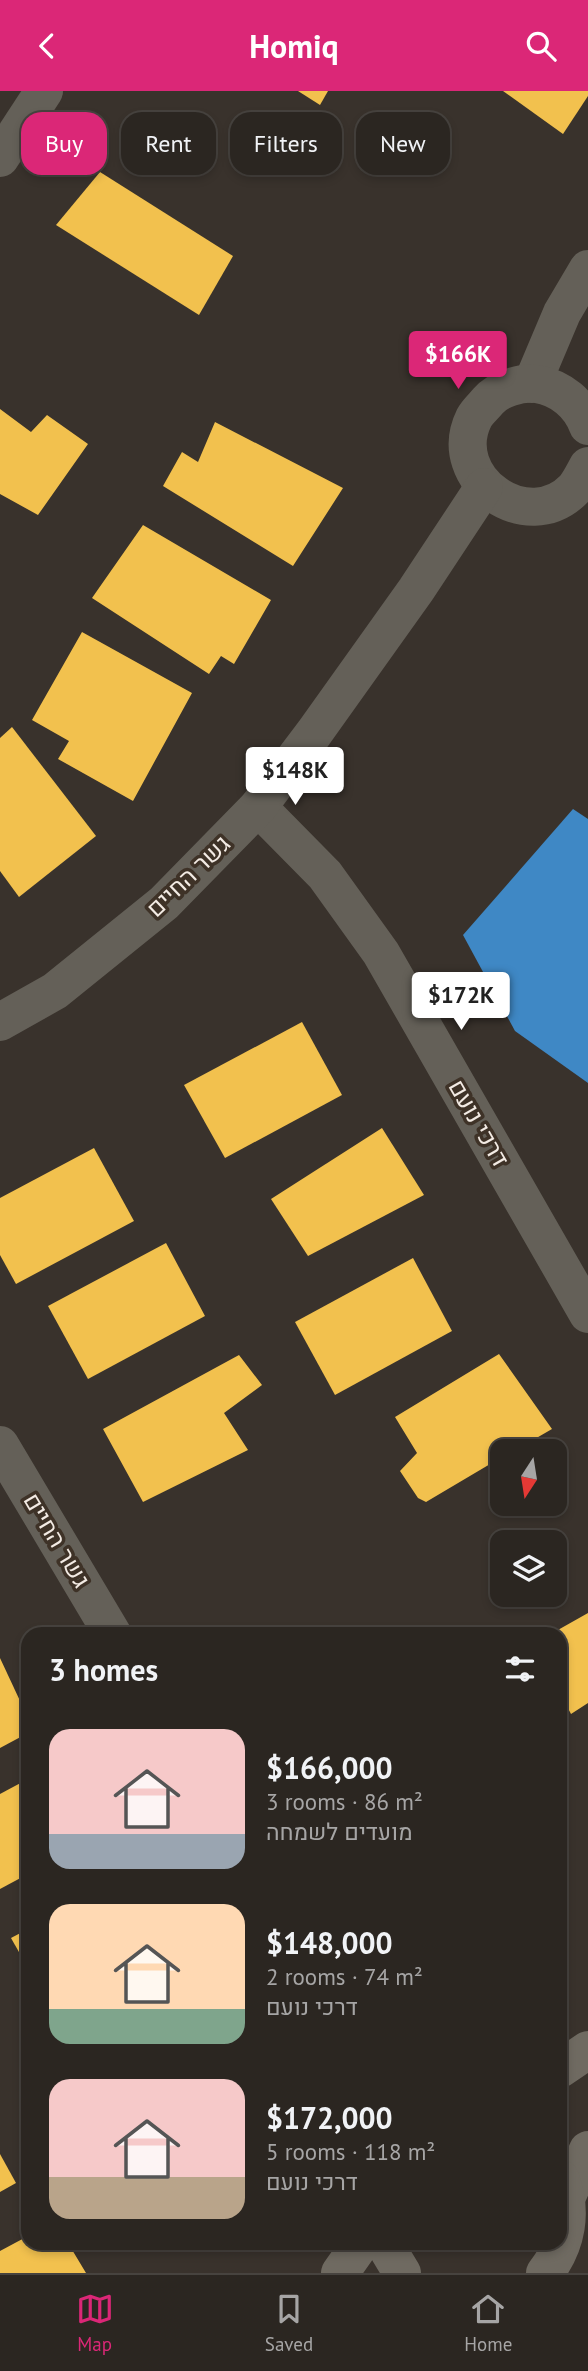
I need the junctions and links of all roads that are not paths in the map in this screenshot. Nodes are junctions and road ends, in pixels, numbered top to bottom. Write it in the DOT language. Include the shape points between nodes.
graph roads {
  1 [pos="44,91"];
  2 [pos="0,158"];
  3 [pos="588,269"];
  4 [pos="532,384"];
  5 [pos="588,426"];
  6 [pos="588,466"];
  7 [pos="484,487"];
  8 [pos="258,807"];
  9 [pos="0,1022"];
  10 [pos="588,1314"];
  11 [pos="0,1445"];
  12 [pos="108,1627"];
  13 [pos="588,2050"];
  14 [pos="567,2064"];
  15 [pos="588,2150"];
  16 [pos="567,2181"];
  17 [pos="356,2250"];
  18 [pos="388,2250"];
  19 [pos="558,2250"];
  20 [pos="340,2273"];
  21 [pos="401,2273"];
  22 [pos="545,2273"];
  1 -- 2 [label="street"];
  3 -- 4 [label="street" via="562,313"];
  4 -- 5 [label="street" via="566,395"];
  4 -- 7 [label="street" via="517,385 492,397 474,418 470,457"];
  6 -- 7 [label="street" via="574,488 557,501 534,507 506,502"];
  7 -- 8 [label="street, גשר החיים" via="408,601"];
  8 -- 9 [label="street, גשר החיים" via="164,903 55,991"];
  8 -- 10 [label="street, דרכי נועם" via="325,875 381,953"];
  11 -- 12 [label="street, גשר החיים"];
  13 -- 14 [label="street"];
  15 -- 16 [label="street"];
  17 -- 20 [label="street"];
  18 -- 21 [label="street"];
  19 -- 22 [label="street"];
}
